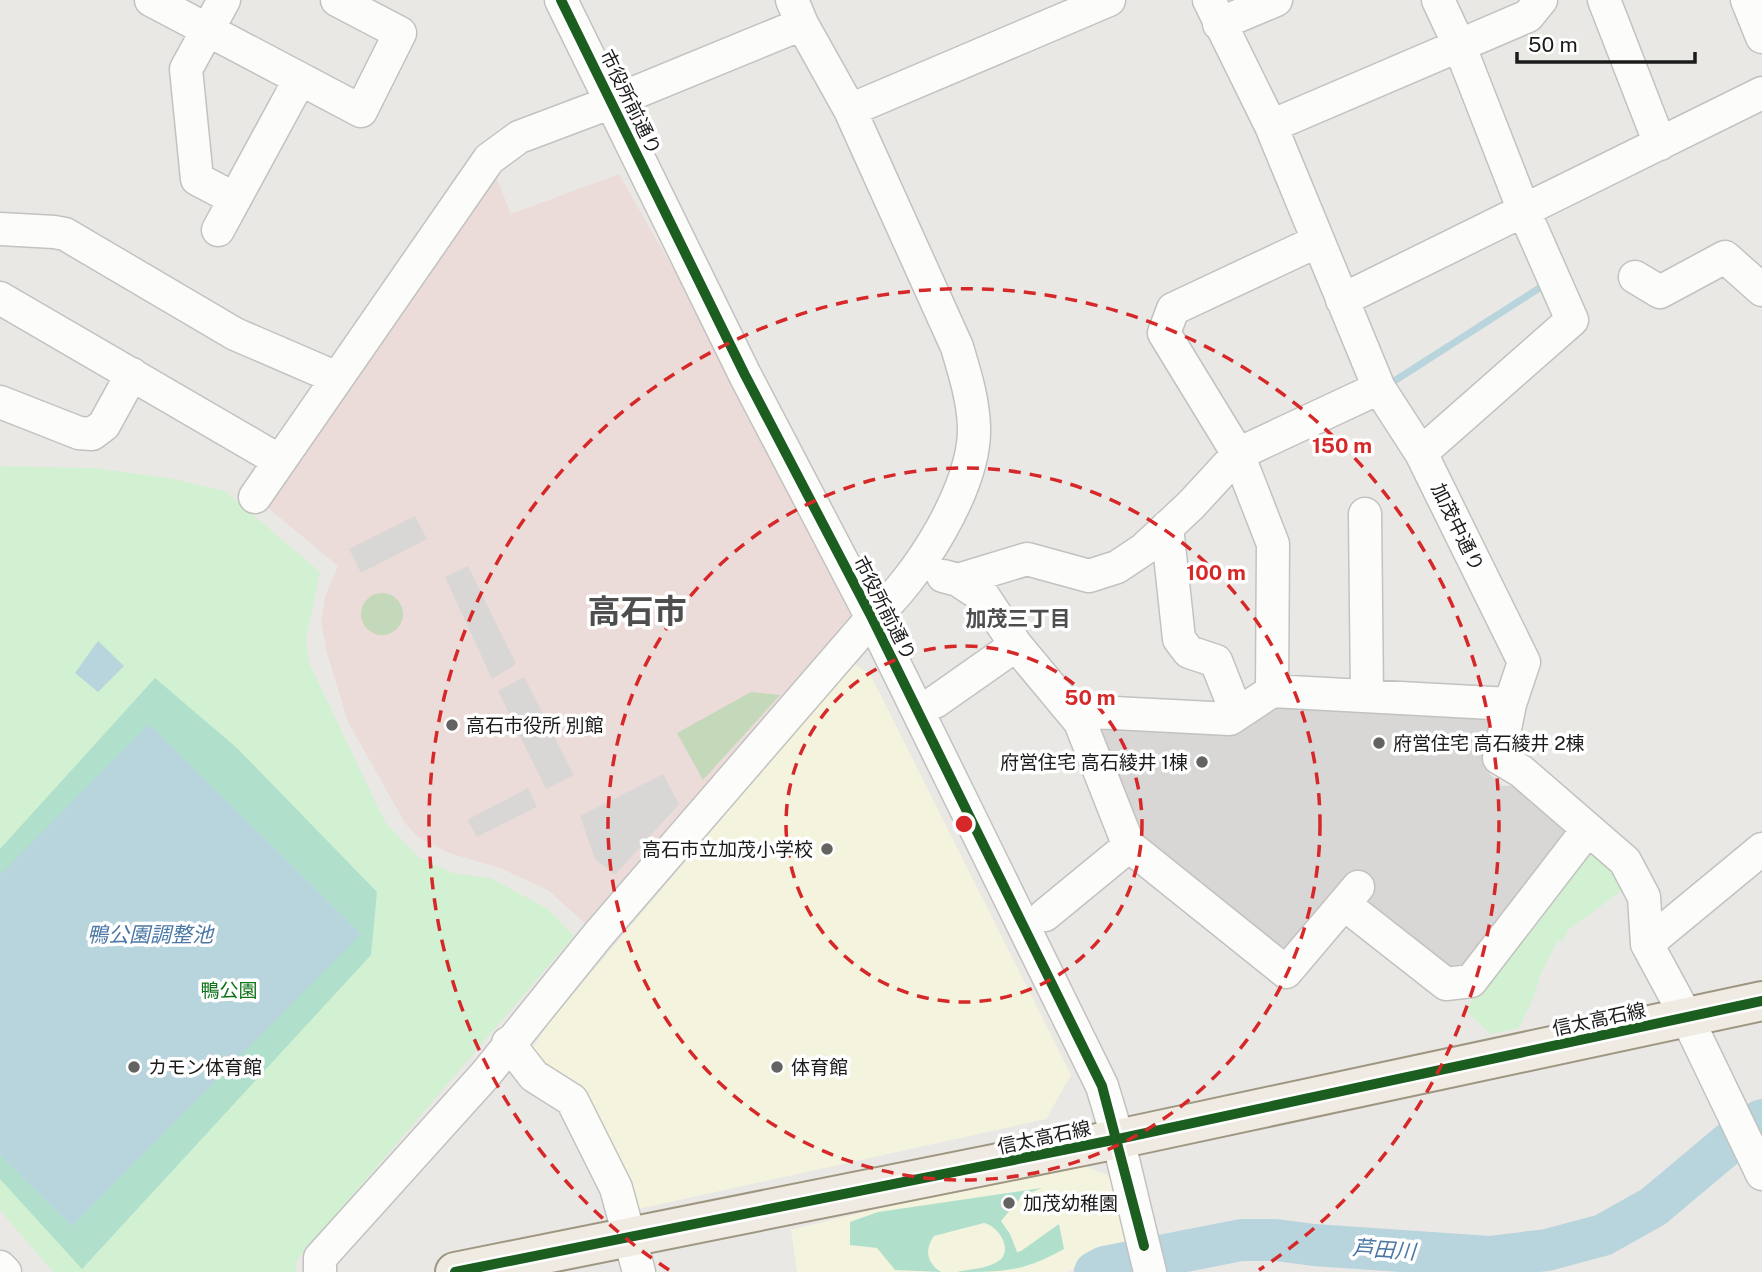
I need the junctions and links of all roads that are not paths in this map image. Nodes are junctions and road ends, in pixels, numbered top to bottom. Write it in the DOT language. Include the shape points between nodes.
graph roads {
  1 [pos="150,0"];
  2 [pos="224,0"];
  3 [pos="337,0"];
  4 [pos="561,0"];
  5 [pos="1109,0"];
  6 [pos="1276,0"];
  7 [pos="1438,0"];
  8 [pos="1541,0"];
  9 [pos="1604,0"];
  10 [pos="1747,0"];
  11 [pos="797,12"];
  12 [pos="1214,12"];
  13 [pos="207,31"];
  14 [pos="1762,37"];
  15 [pos="1460,47"];
  16 [pos="300,79"];
  17 [pos="1762,93"];
  18 [pos="612,102"];
  19 [pos="850,110"];
  20 [pos="1271,126"];
  21 [pos="1660,144"];
  22 [pos="235,199"];
  23 [pos="1524,211"];
  24 [pos="218,230"];
  25 [pos="1,234"];
  26 [pos="1318,241"];
  27 [pos="1635,277"];
  28 [pos="1762,290"];
  29 [pos="0,298"];
  30 [pos="1342,300"];
  31 [pos="132,374"];
  32 [pos="337,378"];
  33 [pos="1379,388"];
  34 [pos="0,402"];
  35 [pos="1421,453"];
  36 [pos="1238,454"];
  37 [pos="280,461"];
  38 [pos="255,497"];
  39 [pos="1365,514"];
  40 [pos="1167,527"];
  41 [pos="915,569"];
  42 [pos="958,580"];
  43 [pos="872,618"];
  44 [pos="1016,645"];
  45 [pos="1272,691"];
  46 [pos="1367,696"];
  47 [pos="935,702"];
  48 [pos="1510,704"];
  49 [pos="1237,714"];
  50 [pos="1080,722"];
  51 [pos="1588,829"];
  52 [pos="1129,846"];
  53 [pos="1762,849"];
  54 [pos="1045,915"];
  55 [pos="1647,944"];
  56 [pos="1762,1001"];
  57 [pos="1687,1018"];
  58 [pos="508,1043"];
  59 [pos="1118,1139"];
  60 [pos="1753,1149"];
  61 [pos="634,1256"];
  62 [pos="1148,1263"];
  63 [pos="0,1267"];
  64 [pos="5,1272"];
  65 [pos="320,1272"];
  66 [pos="455,1272"];
  1 -- 13 [label="street"];
  2 -- 13 [label="street"];
  3 -- 16 [label="street" via="400,33 361,111"];
  4 -- 18 [label="street, 市役所前通り"];
  5 -- 19 [label="street"];
  6 -- 12 [label="street"];
  7 -- 15 [label="street"];
  8 -- 15 [label="street" via="1528,16"];
  9 -- 21 [label="street"];
  10 -- 14 [label="street"];
  11 -- 18 [label="street"];
  11 -- 19 [label="street"];
  12 -- 20 [label="street, 加茂中通り"];
  13 -- 16 [label="street"];
  13 -- 22 [label="street" via="186,69 197,179"];
  15 -- 20 [label="street"];
  15 -- 23 [label="street"];
  16 -- 22 [label="street"];
  17 -- 21 [label="street"];
  18 -- 32 [label="street" via="519,137 489,159"];
  18 -- 43 [label="street, 市役所前通り" via="745,374"];
  19 -- 41 [label="street" via="957,348 969,387 974,429 966,478"];
  20 -- 26 [label="street, 加茂中通り"];
  21 -- 23 [label="street"];
  22 -- 24 [label="street"];
  23 -- 30 [label="street"];
  23 -- 35 [label="street" via="1572,320"];
  25 -- 32 [label="street" via="65,234 235,334"];
  26 -- 30 [label="street, 加茂中通り"];
  26 -- 36 [label="street" via="1173,309 1164,333"];
  27 -- 28 [label="street" via="1660,292 1725,257"];
  29 -- 31 [label="street"];
  30 -- 33 [label="street, 加茂中通り"];
  31 -- 34 [label="street" via="104,425 92,434"];
  31 -- 37 [label="street"];
  32 -- 37 [label="street"];
  33 -- 35 [label="street, 加茂中通り"];
  33 -- 36 [label="street"];
  35 -- 48 [label="street, 加茂中通り" via="1524,662"];
  36 -- 40 [label="street"];
  36 -- 45 [label="street" via="1273,544"];
  37 -- 38 [label="street"];
  39 -- 46 [label="street"];
  40 -- 42 [label="street" via="1117,567 1089,576 1027,559"];
  40 -- 49 [label="street" via="1179,639 1189,652 1216,661"];
  41 -- 42 [label="street"];
  41 -- 43 [label="street" via="891,603"];
  42 -- 44 [label="street" via="984,597"];
  43 -- 58 [label="street"];
  43 -- 59 [label="street, 市役所前通り" via="1102,1086"];
  44 -- 47 [label="street"];
  44 -- 50 [label="street"];
  45 -- 46 [label="street"];
  45 -- 49 [label="street"];
  46 -- 48 [label="street"];
  48 -- 51 [label="street, 加茂中通り" via="1499,758 1521,771"];
  49 -- 50 [label="street" via="1230,719 1095,712"];
  50 -- 52 [label="street"];
  51 -- 52 [label="street" via="1471,981 1446,984 1351,896 1286,972"];
  51 -- 55 [label="street, 加茂中通り" via="1625,861 1644,897"];
  52 -- 54 [label="street"];
  53 -- 55 [label="street"];
  55 -- 57 [label="street, 加茂中通り"];
  56 -- 57 [label="main road, 信太高石線"];
  57 -- 59 [label="main road, 信太高石線"];
  57 -- 60 [label="street, 加茂中通り"];
  58 -- 61 [label="street" via="534,1076 572,1100 616,1188"];
  58 -- 65 [label="street" via="419,1151 320,1258"];
  59 -- 61 [label="main road, 信太高石線"];
  59 -- 62 [label="street, 市役所前通り"];
  61 -- 66 [label="main road, 信太高石線"];
  63 -- 64 [label="street"];
}
